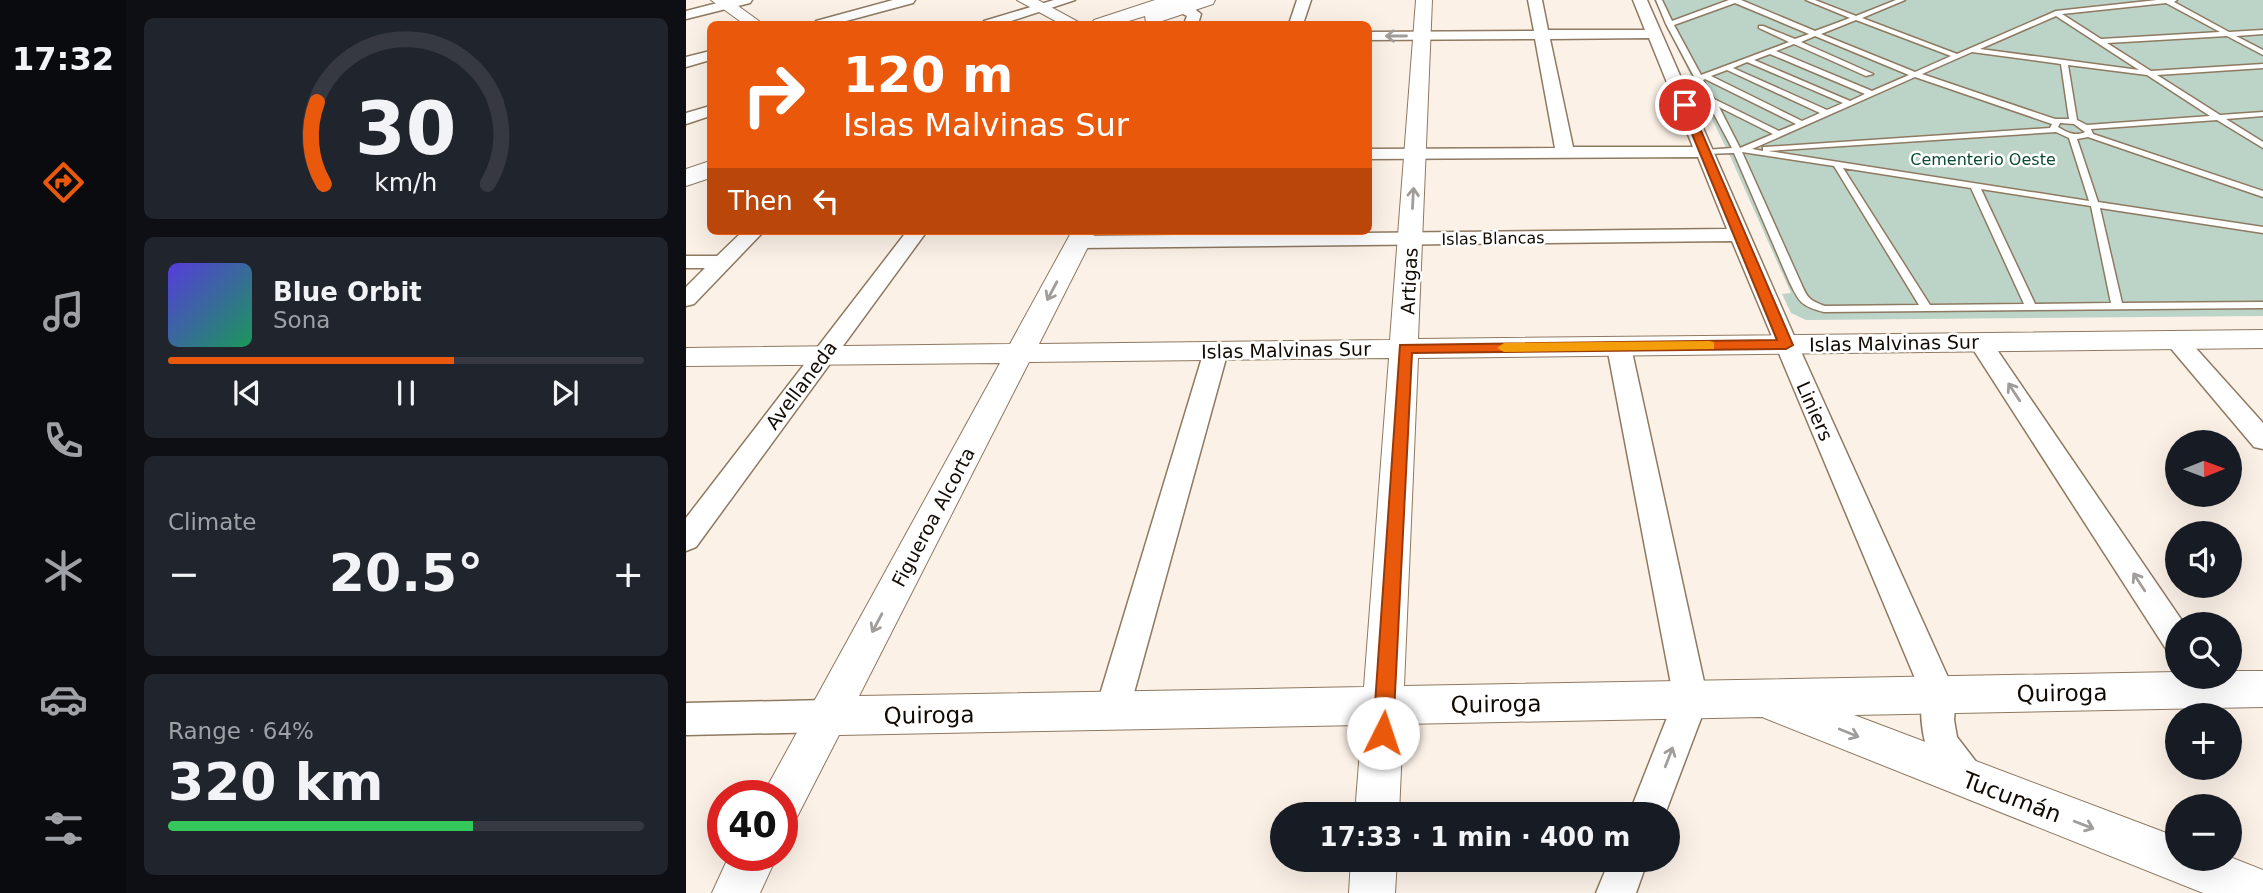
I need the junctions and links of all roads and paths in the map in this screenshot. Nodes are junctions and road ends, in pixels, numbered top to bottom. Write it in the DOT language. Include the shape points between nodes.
graph roads {
  1 [pos="745,0"];
  2 [pos="908,0"];
  3 [pos="1025,0"];
  4 [pos="1068,0"];
  5 [pos="1206,0"];
  6 [pos="1304,0"];
  7 [pos="1424,0"];
  8 [pos="1535,0"];
  9 [pos="1640,0"];
  10 [pos="1659,0"];
  11 [pos="1735,0"];
  12 [pos="1809,0"];
  13 [pos="1902,0"];
  14 [pos="2166,0"];
  15 [pos="2174,0"];
  16 [pos="723,2"];
  17 [pos="1041,8"];
  18 [pos="1176,10"];
  19 [pos="2056,13"];
  20 [pos="686,15"];
  21 [pos="1855,18"];
  22 [pos="750,21"];
  23 [pos="832,21"];
  24 [pos="999,21"];
  25 [pos="1067,21"];
  26 [pos="1117,21"];
  27 [pos="1145,21"];
  28 [pos="1297,21"];
  29 [pos="1761,27"];
  30 [pos="1662,29"];
  31 [pos="2263,32"];
  32 [pos="2229,33"];
  33 [pos="1815,34"];
  34 [pos="1542,35"];
  35 [pos="1372,36"];
  36 [pos="1423,36"];
  37 [pos="2101,41"];
  38 [pos="1793,42"];
  39 [pos="1972,50"];
  40 [pos="1770,51"];
  41 [pos="2263,53"];
  42 [pos="707,56"];
  43 [pos="1956,56"];
  44 [pos="1748,60"];
  45 [pos="686,62"];
  46 [pos="2064,62"];
  47 [pos="2263,66"];
  48 [pos="1727,68"];
  49 [pos="2149,73"];
  50 [pos="1869,74"];
  51 [pos="1913,74"];
  52 [pos="1701,78"];
  53 [pos="1870,93"];
  54 [pos="1709,100"];
  55 [pos="1849,103"];
  56 [pos="707,112"];
  57 [pos="1826,113"];
  58 [pos="2263,114"];
  59 [pos="2218,117"];
  60 [pos="686,119"];
  61 [pos="2073,122"];
  62 [pos="1802,124"];
  63 [pos="2055,126"];
  64 [pos="2088,131"];
  65 [pos="1779,134"];
  66 [pos="2072,136"];
  67 [pos="2263,146"];
  68 [pos="1740,150"];
  69 [pos="1705,152"];
  70 [pos="1565,153"];
  71 [pos="1416,154"];
  72 [pos="707,155"];
  73 [pos="1372,155"];
  74 [pos="686,162"];
  75 [pos="1837,165"];
  76 [pos="707,170"];
  77 [pos="686,178"];
  78 [pos="1975,186"];
  79 [pos="2263,194"];
  80 [pos="2095,205"];
  81 [pos="2261,226"];
  82 [pos="750,235"];
  83 [pos="914,235"];
  84 [pos="1740,235"];
  85 [pos="1081,237"];
  86 [pos="1411,239"];
  87 [pos="2263,240"];
  88 [pos="686,262"];
  89 [pos="723,262"];
  90 [pos="686,299"];
  91 [pos="2263,305"];
  92 [pos="2117,306"];
  93 [pos="2031,307"];
  94 [pos="1927,309"];
  95 [pos="2263,339"];
  96 [pos="2176,340"];
  97 [pos="1981,342"];
  98 [pos="1786,345"];
  99 [pos="1619,346"];
  100 [pos="1405,349"];
  101 [pos="1216,351"];
  102 [pos="1019,353"];
  103 [pos="824,355"];
  104 [pos="686,356"];
  105 [pos="2263,440"];
  106 [pos="686,540"];
  107 [pos="2165,621"];
  108 [pos="2165,686"];
  109 [pos="2242,687"];
  110 [pos="2263,689"];
  111 [pos="1940,695"];
  112 [pos="1763,699"];
  113 [pos="1690,700"];
  114 [pos="1385,706"];
  115 [pos="1112,711"];
  116 [pos="828,716"];
  117 [pos="686,719"];
  118 [pos="794,780"];
  119 [pos="1967,780"];
  120 [pos="1378,802"];
  121 [pos="1652,802"];
  122 [pos="746,871"];
  123 [pos="1373,872"];
  124 [pos="1624,872"];
  125 [pos="735,893"];
  126 [pos="1372,893"];
  127 [pos="1616,893"];
  128 [pos="2262,893"];
  1 -- 16 [label="street"];
  2 -- 23 [label="street"];
  3 -- 17 [label="street"];
  4 -- 17 [label="street"];
  5 -- 18 [label="main road"];
  6 -- 28 [label="street"];
  7 -- 36 [label="street, Artigas"];
  8 -- 34 [label="street"];
  9 -- 30 [label="street, Liniers"];
  10 -- 30 [label="lane"];
  11 -- 30 [label="lane"];
  11 -- 33 [label="lane"];
  12 -- 21 [label="lane"];
  13 -- 21 [label="lane"];
  14 -- 15 [label="lane"];
  14 -- 19 [label="lane"];
  14 -- 32 [label="lane"];
  16 -- 20 [label="street"];
  16 -- 22 [label="street"];
  17 -- 24 [label="street"];
  17 -- 25 [label="street"];
  18 -- 26 [label="main road"];
  18 -- 27 [label="main road"];
  19 -- 37 [label="lane"];
  19 -- 39 [label="lane"];
  21 -- 33 [label="lane"];
  21 -- 43 [label="lane"];
  29 -- 38 [label="lane"];
  30 -- 34 [label="street"];
  30 -- 52 [label="lane"];
  30 -- 69 [label="street, Liniers"];
  31 -- 32 [label="lane"];
  32 -- 37 [label="lane"];
  32 -- 41 [label="lane"];
  33 -- 38 [label="lane"];
  33 -- 51 [label="lane"];
  34 -- 36 [label="street"];
  34 -- 70 [label="street"];
  36 -- 35 [label="street, one-way"];
  36 -- 71 [label="street, Artigas"];
  37 -- 49 [label="lane"];
  38 -- 40 [label="lane"];
  38 -- 50 [label="lane"];
  39 -- 43 [label="lane"];
  39 -- 46 [label="lane"];
  40 -- 44 [label="lane"];
  40 -- 53 [label="lane"];
  42 -- 45 [label="street"];
  43 -- 51 [label="lane"];
  44 -- 48 [label="lane"];
  44 -- 55 [label="lane"];
  46 -- 49 [label="lane"];
  46 -- 61 [label="lane"];
  47 -- 49 [label="lane"];
  48 -- 52 [label="lane"];
  48 -- 57 [label="lane"];
  49 -- 59 [label="lane"];
  51 -- 53 [label="lane"];
  51 -- 63 [label="lane"];
  52 -- 54 [label="lane"];
  52 -- 62 [label="lane"];
  53 -- 55 [label="lane"];
  54 -- 65 [label="lane"];
  54 -- 68 [label="lane"];
  55 -- 57 [label="lane"];
  56 -- 60 [label="street"];
  57 -- 62 [label="lane"];
  58 -- 59 [label="lane"];
  59 -- 64 [label="lane"];
  59 -- 67 [label="lane"];
  61 -- 63 [label="lane"];
  61 -- 64 [label="lane"];
  62 -- 65 [label="lane"];
  63 -- 66 [label="lane"];
  63 -- 68 [label="lane"];
  64 -- 66 [label="lane"];
  64 -- 79 [label="lane"];
  65 -- 68 [label="lane"];
  66 -- 80 [label="lane"];
  68 -- 69 [label="lane"];
  68 -- 75 [label="lane"];
  68 -- 94 [label="lane" via="1774,239 1808,304 1824,309"];
  69 -- 70 [label="street"];
  69 -- 84 [label="street, Liniers"];
  70 -- 71 [label="street"];
  71 -- 73 [label="street"];
  86 -- 71 [label="street, Artigas, one-way"];
  72 -- 74 [label="main road"];
  75 -- 78 [label="lane"];
  75 -- 94 [label="lane"];
  76 -- 77 [label="main road"];
  78 -- 80 [label="lane"];
  78 -- 93 [label="lane"];
  80 -- 81 [label="lane"];
  80 -- 92 [label="lane"];
  81 -- 87 [label="lane"];
  82 -- 89 [label="street"];
  83 -- 103 [label="street, Avellaneda"];
  84 -- 86 [label="street, Islas Blancas"];
  84 -- 98 [label="street, Liniers"];
  85 -- 86 [label="street, Islas Blancas"];
  85 -- 102 [label="street, Figueroa Alcorta, one-way"];
  86 -- 100 [label="street, Artigas"];
  88 -- 89 [label="street"];
  89 -- 90 [label="street"];
  91 -- 92 [label="lane"];
  92 -- 93 [label="lane"];
  93 -- 94 [label="lane"];
  95 -- 96 [label="street, Islas Malvinas Sur"];
  96 -- 97 [label="street, Islas Malvinas Sur"];
  96 -- 105 [label="street"];
  97 -- 98 [label="street, Islas Malvinas Sur"];
  107 -- 97 [label="street, one-way"];
  98 -- 99 [label="street, Islas Malvinas Sur"];
  98 -- 111 [label="street, Liniers"];
  99 -- 100 [label="street, Islas Malvinas Sur"];
  99 -- 113 [label="street"];
  100 -- 101 [label="street, Islas Malvinas Sur"];
  100 -- 114 [label="street, Artigas"];
  101 -- 102 [label="street, Islas Malvinas Sur"];
  101 -- 115 [label="street"];
  102 -- 103 [label="street, Islas Malvinas Sur"];
  102 -- 116 [label="street, Figueroa Alcorta, one-way"];
  103 -- 104 [label="street, Islas Malvinas Sur"];
  103 -- 106 [label="street, Avellaneda"];
  108 -- 111 [label="street, Quiroga"];
  109 -- 110 [label="street, Quiroga"];
  111 -- 112 [label="street, Quiroga"];
  111 -- 119 [label="street, Liniers" via="1935,719 1941,747"];
  112 -- 113 [label="street, Quiroga"];
  112 -- 119 [label="street, Tucumán, one-way"];
  113 -- 114 [label="street, Quiroga"];
  121 -- 113 [label="street, one-way"];
  114 -- 115 [label="street, Quiroga"];
  114 -- 120 [label="street, Artigas"];
  115 -- 116 [label="street, Quiroga"];
  116 -- 117 [label="street, Quiroga"];
  116 -- 118 [label="street, Figueroa Alcorta"];
  119 -- 128 [label="street, Tucumán, one-way"];
  122 -- 125 [label="street"];
  123 -- 126 [label="street"];
  124 -- 127 [label="street"];
}
